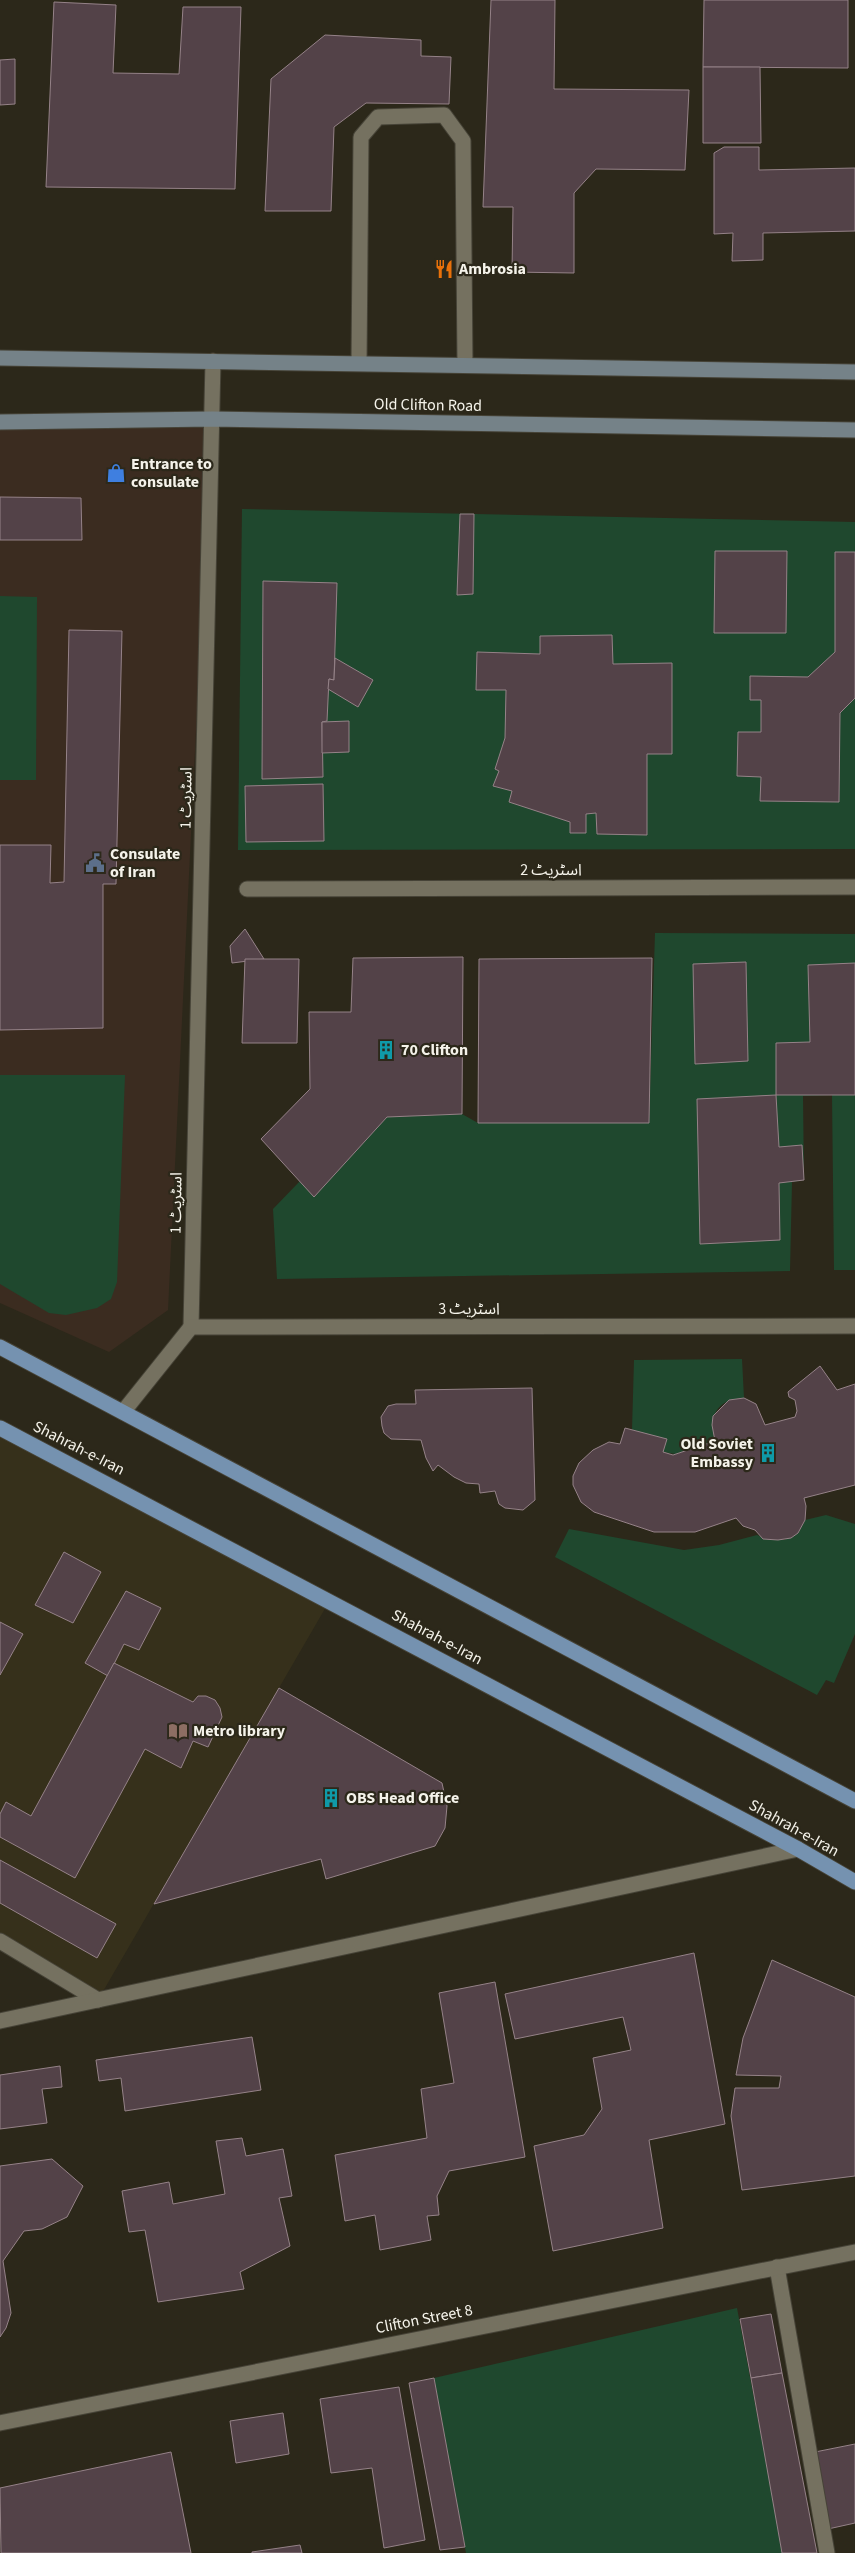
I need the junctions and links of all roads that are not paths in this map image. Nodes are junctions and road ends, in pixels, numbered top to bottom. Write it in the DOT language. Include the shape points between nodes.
graph roads {
  1 [pos="0,358"];
  2 [pos="212,361"];
  3 [pos="359,363"];
  4 [pos="465,366"];
  5 [pos="855,372"];
  6 [pos="212,419"];
  7 [pos="0,422"];
  8 [pos="855,430"];
  9 [pos="855,887"];
  10 [pos="247,889"];
  11 [pos="855,1326"];
  12 [pos="191,1327"];
  13 [pos="0,1347"];
  14 [pos="123,1412"];
  15 [pos="0,1428"];
  16 [pos="855,1801"];
  17 [pos="798,1849"];
  18 [pos="855,1882"];
  19 [pos="0,1941"];
  20 [pos="98,2000"];
  21 [pos="0,2020"];
  22 [pos="855,2252"];
  23 [pos="777,2267"];
  24 [pos="0,2423"];
  25 [pos="827,2553"];
  1 -- 2 [label="street"];
  2 -- 3 [label="street"];
  2 -- 6 [label="street, اسٹریٹ 1"];
  3 -- 4 [label="street"];
  3 -- 4 [label="street" via="361,136 378,117 444,115 463,141"];
  4 -- 5 [label="street"];
  6 -- 7 [label="street, Old Clifton Road"];
  6 -- 8 [label="street, Old Clifton Road"];
  6 -- 12 [label="street, اسٹریٹ 1"];
  9 -- 10 [label="street, اسٹریٹ 2"];
  11 -- 12 [label="street, اسٹریٹ 3"];
  12 -- 14 [label="street"];
  13 -- 14 [label="main road"];
  14 -- 16 [label="main road"];
  15 -- 17 [label="main road, Shahrah-e-Iran"];
  17 -- 18 [label="main road, Shahrah-e-Iran"];
  17 -- 20 [label="street"];
  19 -- 20 [label="street"];
  20 -- 21 [label="street"];
  22 -- 23 [label="street, Clifton Street 8"];
  23 -- 24 [label="street, Clifton Street 8"];
  23 -- 25 [label="street"];
}
